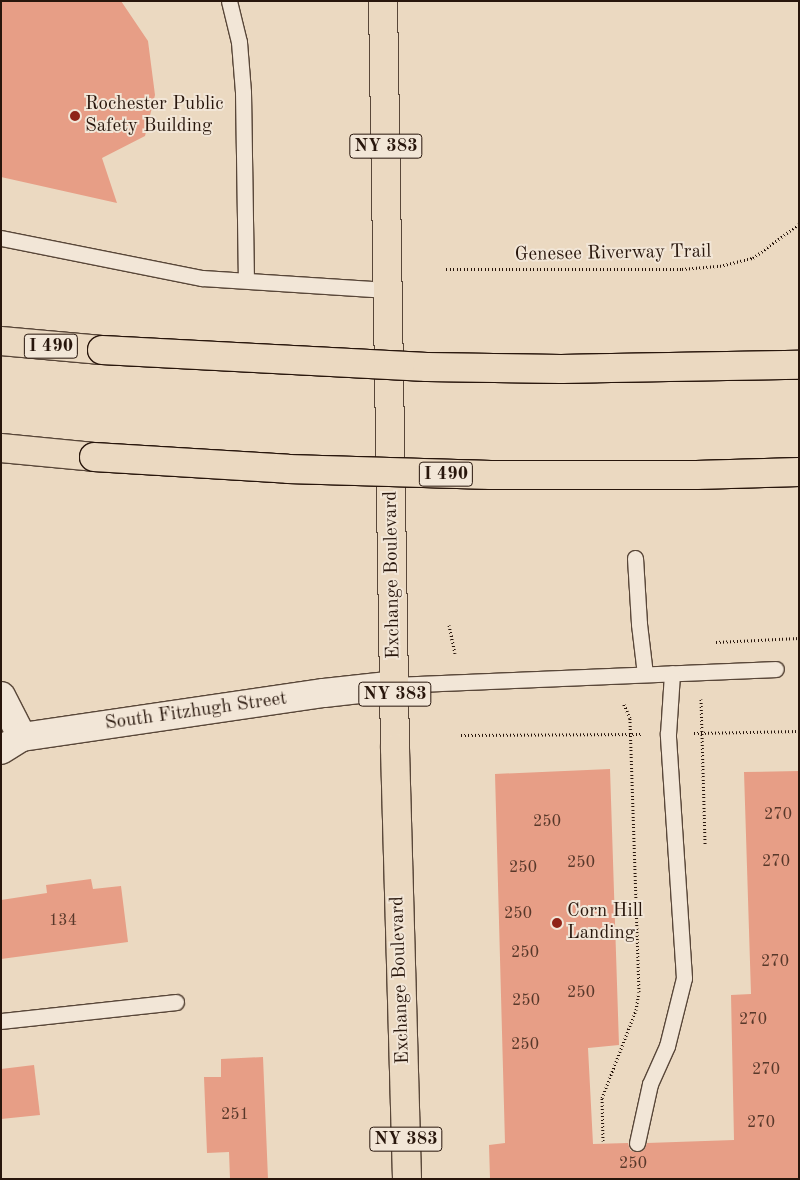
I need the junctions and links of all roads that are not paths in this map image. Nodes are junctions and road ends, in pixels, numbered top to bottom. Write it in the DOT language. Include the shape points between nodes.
graph roads {
  1 [pos="229,1"];
  2 [pos="383,1"];
  3 [pos="1,238"];
  4 [pos="246,280"];
  5 [pos="388,290"];
  6 [pos="1,341"];
  7 [pos="799,365"];
  8 [pos="1,448"];
  9 [pos="799,472"];
  10 [pos="635,558"];
  11 [pos="776,670"];
  12 [pos="672,673"];
  13 [pos="645,674"];
  14 [pos="395,685"];
  15 [pos="1,696"];
  16 [pos="12,744"];
  17 [pos="176,1002"];
  18 [pos="1,1021"];
  19 [pos="637,1143"];
  20 [pos="407,1179"];
  1 -- 4 [label="lane" via="239,42 243,92"];
  2 -- 5 [label="main road, Exchange Boulevard / NY 383"];
  3 -- 4 [label="lane" via="202,278"];
  4 -- 5 [label="lane"];
  5 -- 14 [label="main road, Exchange Boulevard / NY 383"];
  6 -- 7 [label="main road, I 490, bridge" via="102,350 427,367"];
  8 -- 9 [label="main road, I 490, bridge" via="298,470 491,476"];
  10 -- 13 [label="lane"];
  11 -- 12 [label="lane"];
  12 -- 13 [label="lane"];
  12 -- 19 [label="lane" via="668,734 684,978 667,1046 650,1084"];
  13 -- 14 [label="lane"];
  14 -- 16 [label="street, South Fitzhugh Street" via="315,694"];
  14 -- 20 [label="main road, Exchange Boulevard / NY 383"];
  15 -- 16 [label="street"];
  17 -- 18 [label="lane"];
}
